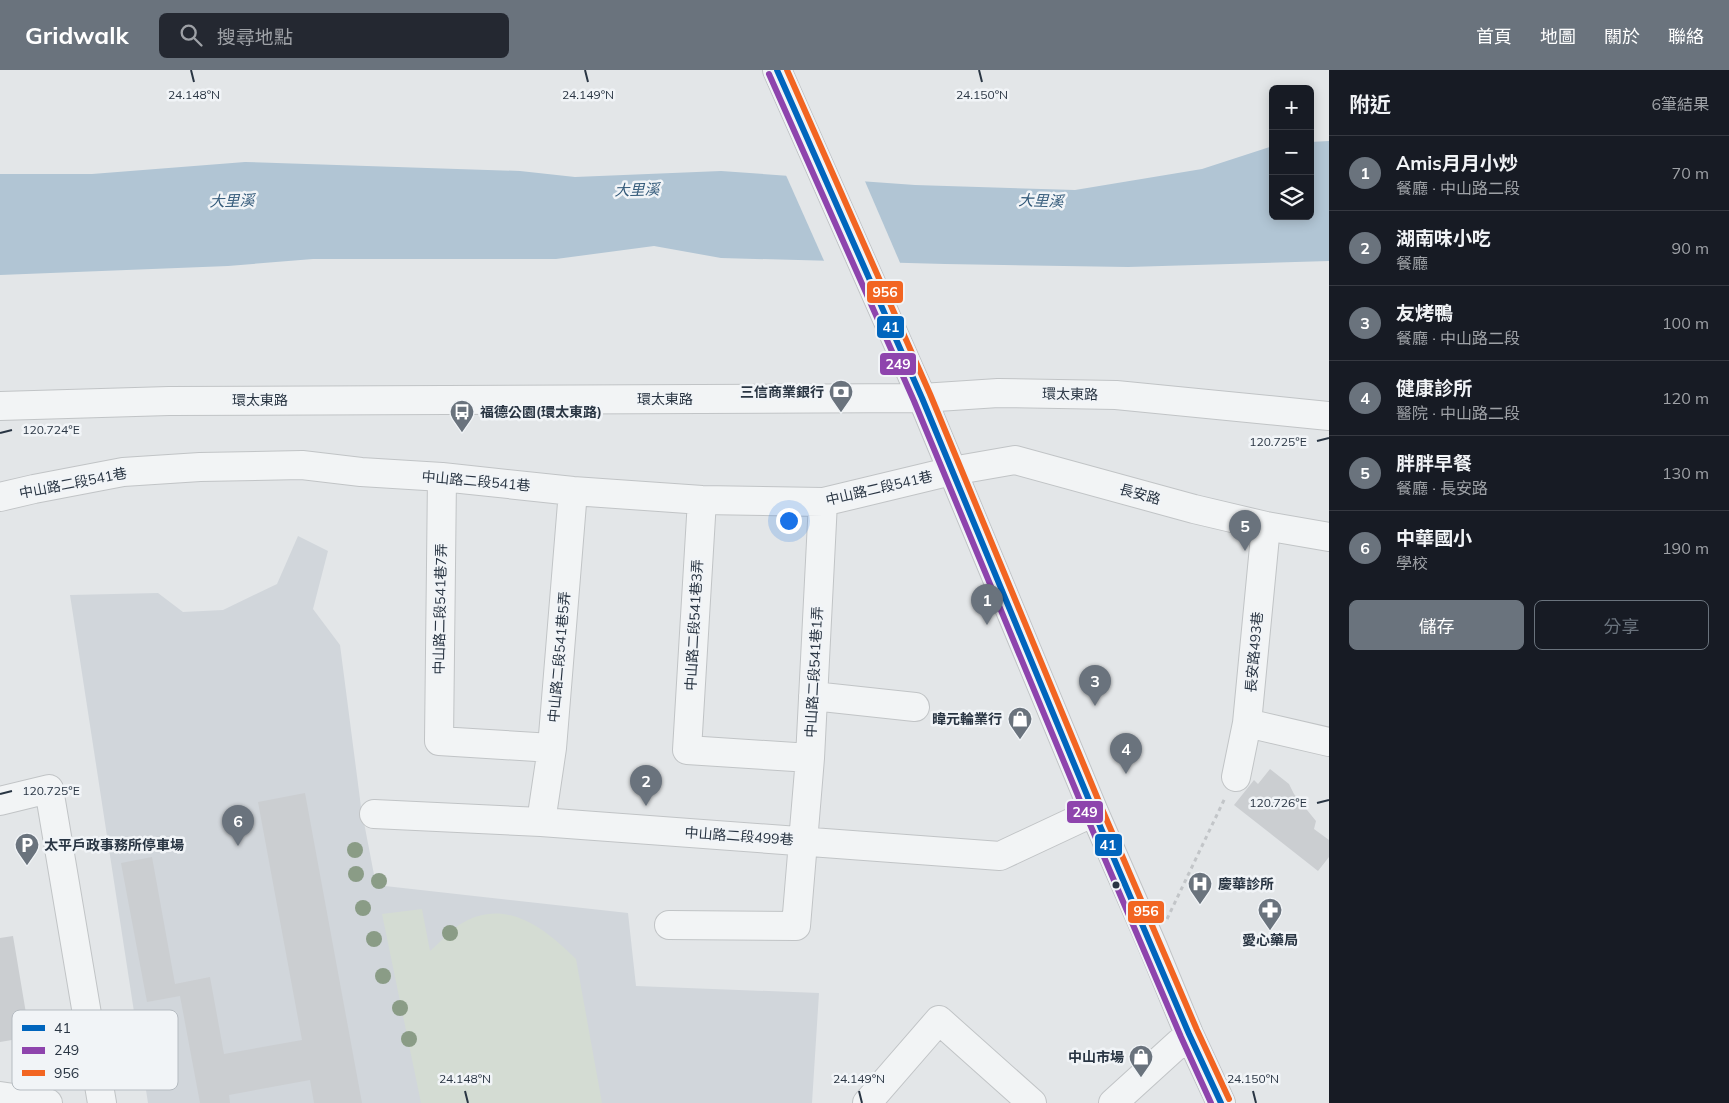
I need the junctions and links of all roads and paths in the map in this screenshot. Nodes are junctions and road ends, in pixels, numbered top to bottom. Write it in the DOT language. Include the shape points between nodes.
graph roads {
  1 [pos="777,70"];
  2 [pos="922,398"];
  3 [pos="0,406"];
  4 [pos="1329,416"];
  5 [pos="952,471"];
  6 [pos="442,477"];
  7 [pos="573,491"];
  8 [pos="0,498"];
  9 [pos="702,500"];
  10 [pos="823,502"];
  11 [pos="1266,526"];
  12 [pos="1329,537"];
  13 [pos="813,696"];
  14 [pos="915,707"];
  15 [pos="1247,722"];
  16 [pos="1329,742"];
  17 [pos="552,748"];
  18 [pos="810,758"];
  19 [pos="1236,777"];
  20 [pos="0,801"];
  21 [pos="1094,812"];
  22 [pos="374,814"];
  23 [pos="541,822"];
  24 [pos="802,841"];
  25 [pos="669,924"];
  26 [pos="1153,947"];
  27 [pos="86,1010"];
  28 [pos="1189,1034"];
  29 [pos="100,1090"];
  30 [pos="0,1096"];
  31 [pos="48,1103"];
  32 [pos="102,1103"];
  33 [pos="867,1103"];
  34 [pos="1032,1103"];
  35 [pos="1113,1103"];
  36 [pos="1221,1103"];
  1 -- 2 [label="street"];
  2 -- 3 [label="street, 環太東路" via="169,400"];
  2 -- 4 [label="street, 環太東路" via="998,392 1116,395"];
  2 -- 5 [label="street"];
  5 -- 10 [label="street, 中山路二段541巷"];
  5 -- 11 [label="street, 長安路" via="1015,460"];
  5 -- 21 [label="street"];
  6 -- 7 [label="street, 中山路二段541巷"];
  6 -- 8 [label="street, 中山路二段541巷" via="302,466 200,467 123,472"];
  6 -- 17 [label="street, 中山路二段541巷7弄" via="438,742"];
  7 -- 9 [label="street, 中山路二段541巷"];
  7 -- 17 [label="street, 中山路二段541巷5弄"];
  9 -- 10 [label="street, 中山路二段541巷"];
  9 -- 18 [label="street, 中山路二段541巷3弄" via="688,750"];
  10 -- 13 [label="street, 中山路二段541巷1弄"];
  11 -- 12 [label="street, 長安路"];
  11 -- 15 [label="street, 長安路493巷"];
  13 -- 14 [label="street"];
  13 -- 18 [label="street, 中山路二段541巷1弄"];
  15 -- 16 [label="street"];
  15 -- 19 [label="street, 長安路493巷"];
  17 -- 23 [label="street, 中山路二段541巷5弄"];
  18 -- 24 [label="street, 中山路二段541巷1弄"];
  19 -- 26 [label="path"];
  20 -- 27 [label="street" via="49,789"];
  21 -- 24 [label="street, 中山路二段499巷" via="1000,856"];
  21 -- 26 [label="street"];
  22 -- 23 [label="street, 中山路二段499巷"];
  23 -- 24 [label="street, 中山路二段499巷"];
  24 -- 25 [label="street, 中山路二段541巷1弄" via="796,926"];
  26 -- 28 [label="street"];
  28 -- 35 [label="street"];
  28 -- 36 [label="street"];
  29 -- 32 [label="street"];
  30 -- 31 [label="street"];
  33 -- 34 [label="street" via="938,1020"];
}
